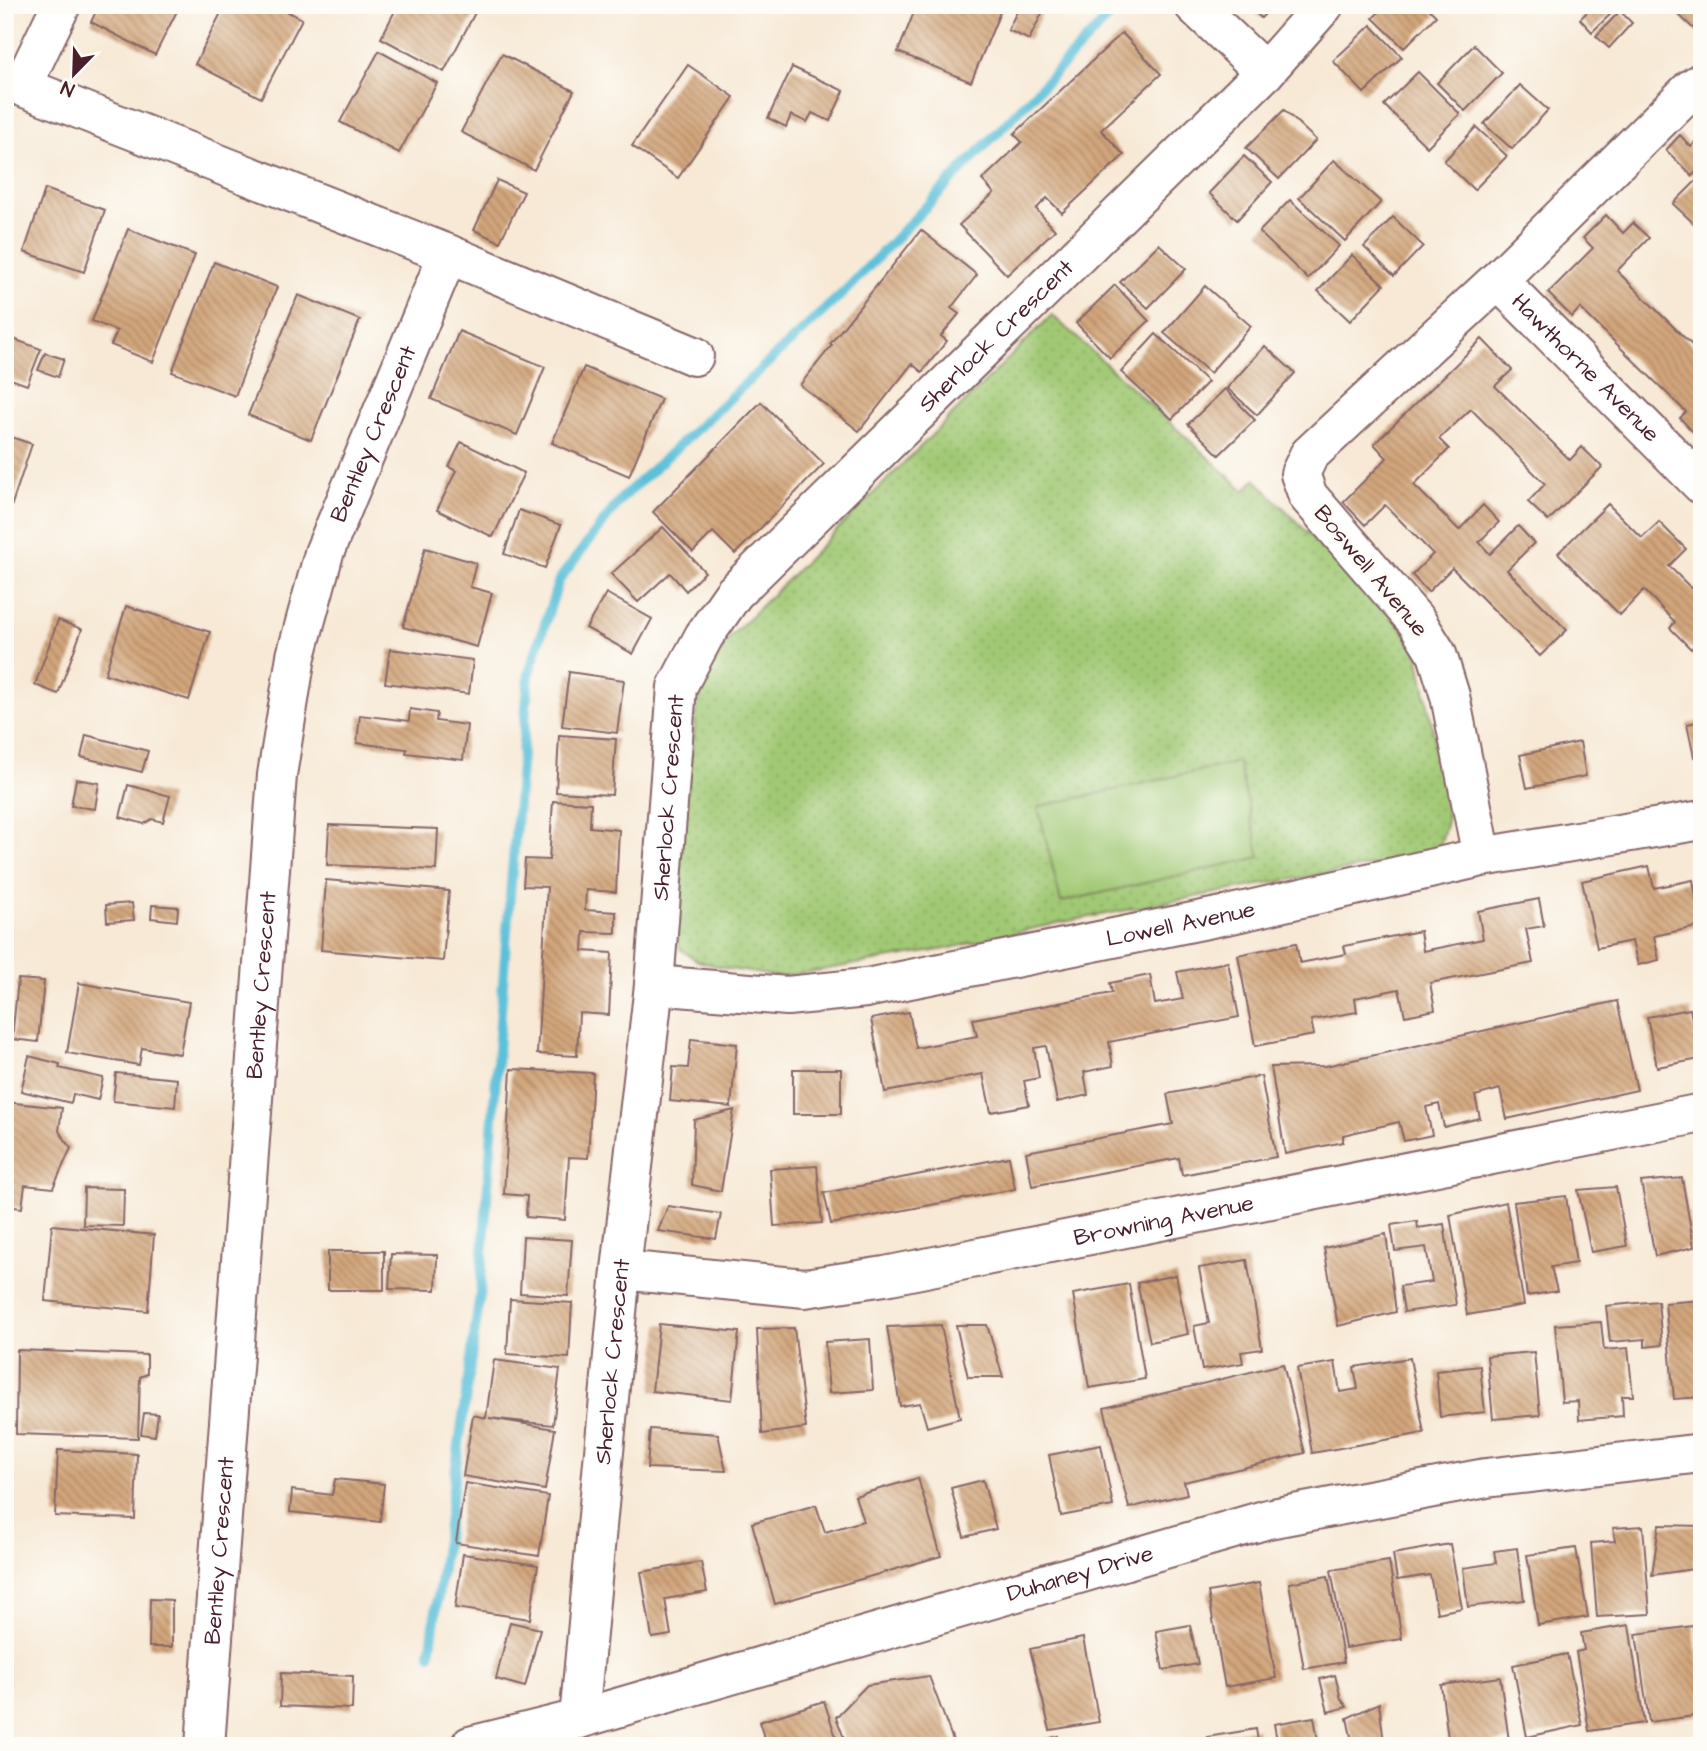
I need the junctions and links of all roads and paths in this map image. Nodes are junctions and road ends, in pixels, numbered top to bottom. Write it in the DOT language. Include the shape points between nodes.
graph roads {
  1 [pos="61,5"];
  2 [pos="1194,5"];
  3 [pos="1324,5"];
  4 [pos="1265,72"];
  5 [pos="1702,82"];
  6 [pos="13,83"];
  7 [pos="448,254"];
  8 [pos="1498,280"];
  9 [pos="694,356"];
  10 [pos="1702,485"];
  11 [pos="1702,820"];
  12 [pos="1482,857"];
  13 [pos="654,985"];
  14 [pos="1702,1113"];
  15 [pos="621,1270"];
  16 [pos="1702,1452"];
  17 [pos="579,1720"];
  18 [pos="205,1746"];
  19 [pos="470,1746"];
  1 -- 6 [label="street"];
  2 -- 4 [label="street"];
  3 -- 4 [label="street, Sherlock Crescent"];
  4 -- 13 [label="street, Sherlock Crescent" via="734,593 704,636 677,687"];
  5 -- 8 [label="street, Boswell Avenue"];
  6 -- 7 [label="street"];
  7 -- 9 [label="street"];
  7 -- 18 [label="street, Bentley Crescent" via="324,553 296,656 281,748"];
  8 -- 10 [label="street, Hawthorne Avenue"];
  8 -- 12 [label="street, Boswell Avenue" via="1309,455 1300,474 1308,496 1417,622 1437,654 1450,696"];
  11 -- 12 [label="street, Lowell Avenue"];
  12 -- 13 [label="street, Lowell Avenue" via="1227,915 866,988 787,996"];
  13 -- 15 [label="street, Sherlock Crescent"];
  14 -- 15 [label="street, Browning Avenue" via="805,1288"];
  15 -- 17 [label="street, Sherlock Crescent"];
  16 -- 17 [label="street, Duhaney Drive" via="1486,1478 1268,1519"];
  17 -- 19 [label="street, Duhaney Drive"];
}
